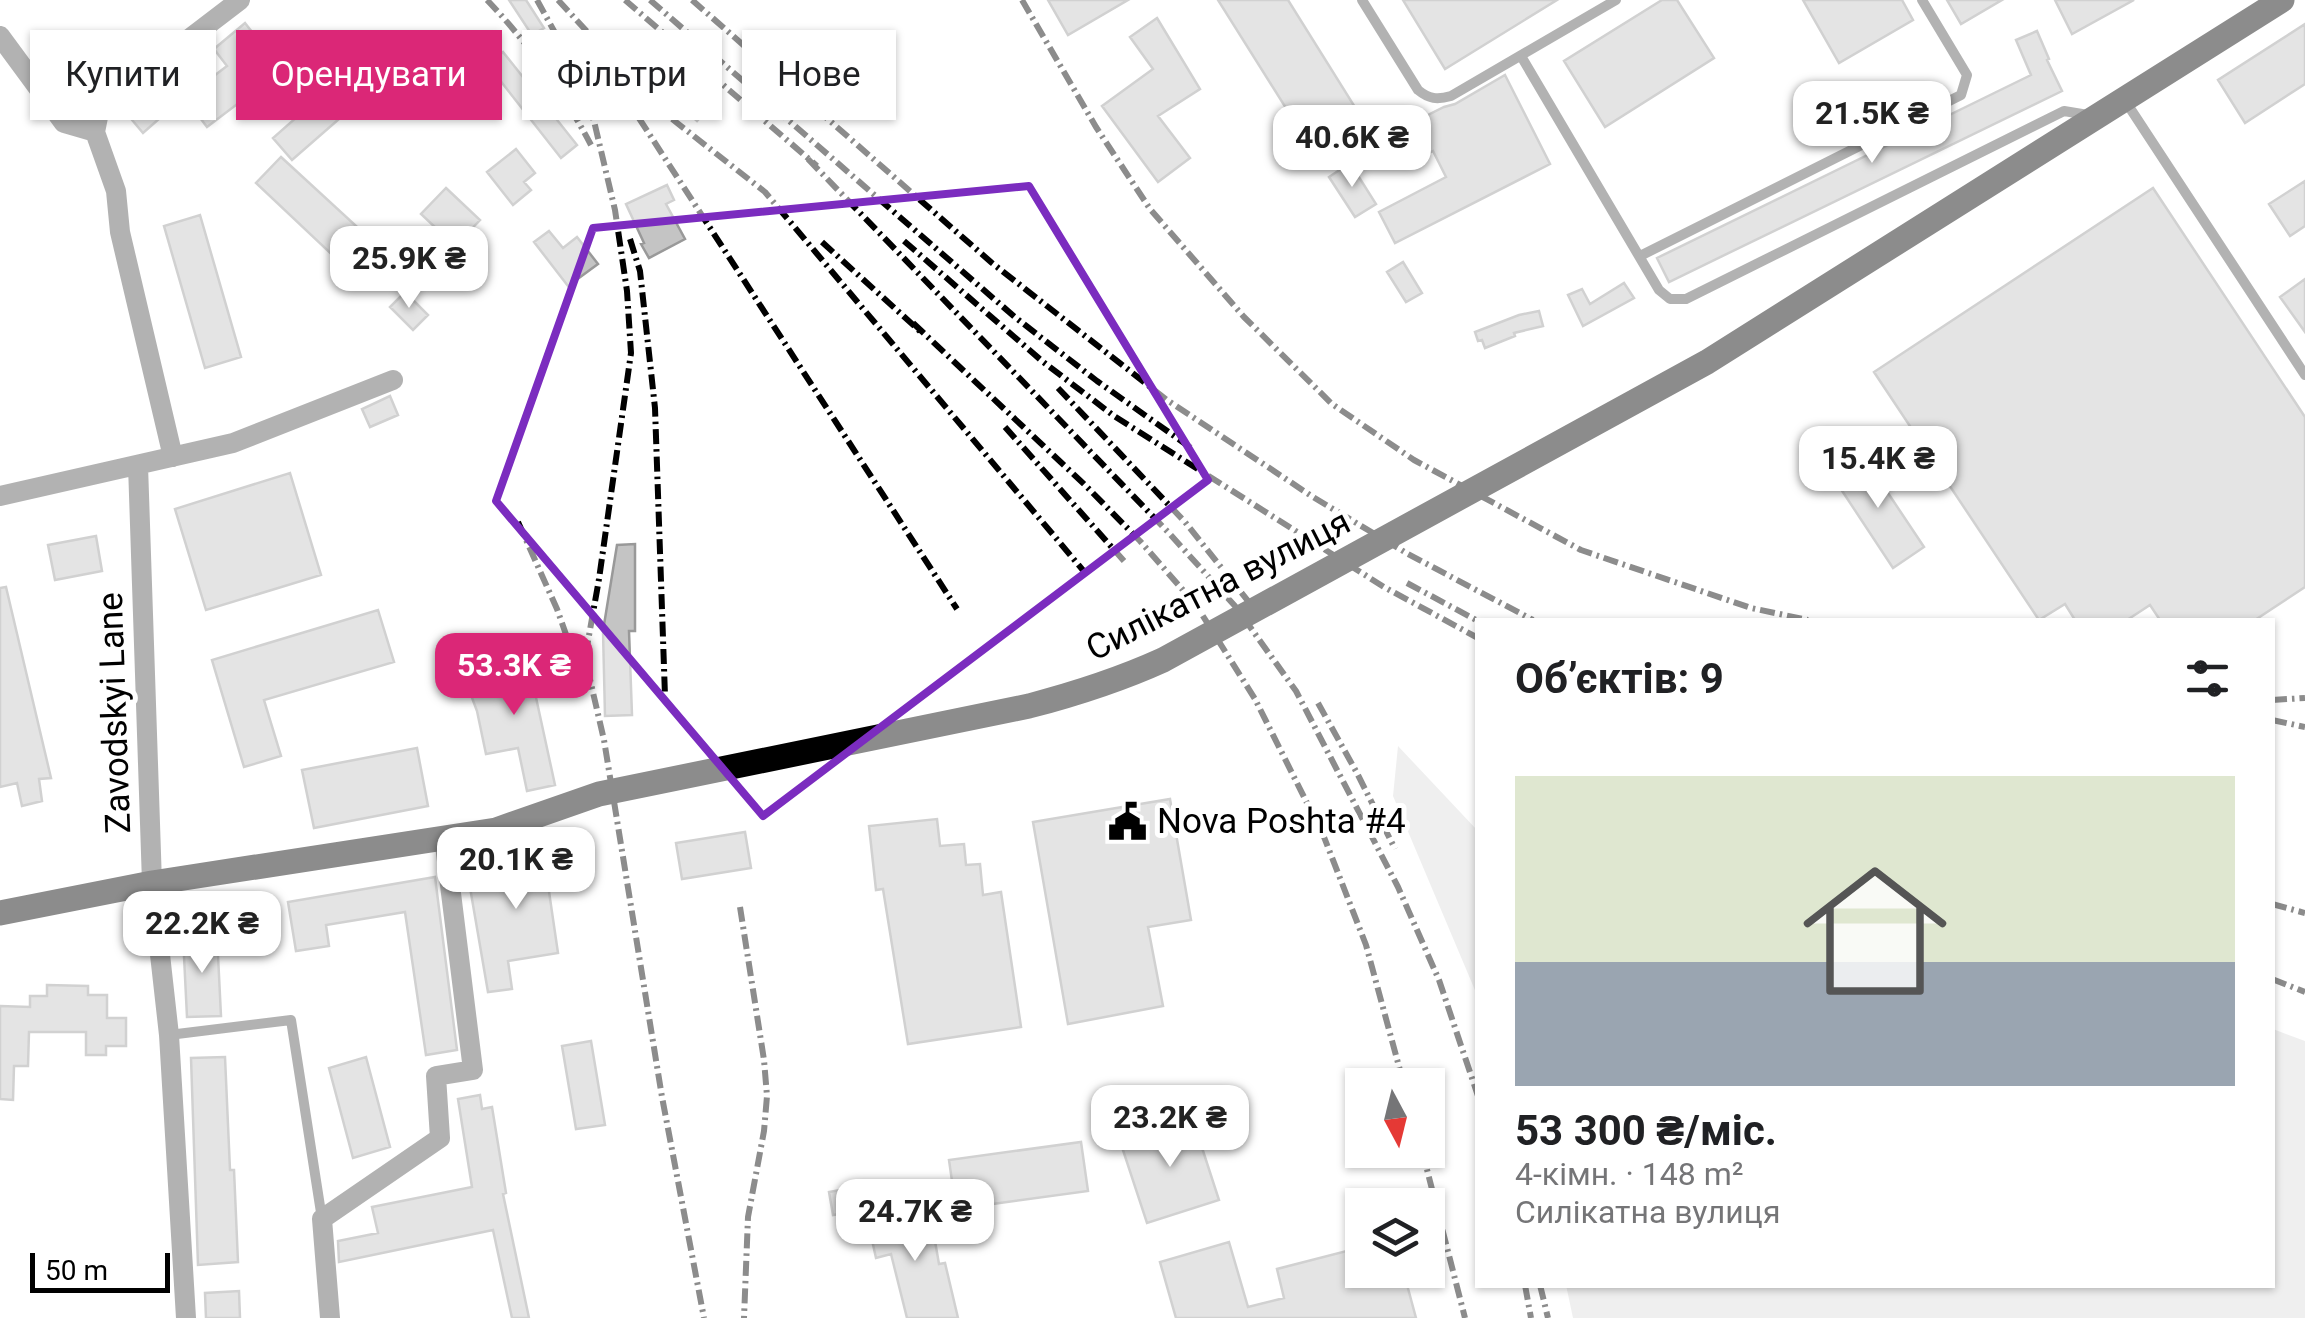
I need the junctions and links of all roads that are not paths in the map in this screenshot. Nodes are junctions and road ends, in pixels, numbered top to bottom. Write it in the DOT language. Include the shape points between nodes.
graph roads {
  1 [pos="240,0"];
  2 [pos="1362,0"];
  3 [pos="1616,0"];
  4 [pos="1922,0"];
  5 [pos="2282,0"];
  6 [pos="0,36"];
  7 [pos="1521,56"];
  8 [pos="2123,98"];
  9 [pos="2094,116"];
  10 [pos="95,132"];
  11 [pos="1640,256"];
  12 [pos="2305,376"];
  13 [pos="393,380"];
  14 [pos="172,457"];
  15 [pos="138,465"];
  16 [pos="0,496"];
  17 [pos="444,837"];
  18 [pos="152,884"];
  19 [pos="0,913"];
  20 [pos="170,1035"];
  21 [pos="322,1219"];
  22 [pos="186,1318"];
  23 [pos="330,1318"];
  1 -- 10 [label="street" via="100,107"];
  2 -- 7 [label="lane" via="1428,98 1451,96"];
  3 -- 7 [label="lane"];
  4 -- 11 [label="lane" via="1967,75 1962,95"];
  5 -- 8 [label="main road, Силікатна вулиця"];
  6 -- 10 [label="street" via="64,123"];
  7 -- 11 [label="lane"];
  8 -- 9 [label="main road, Силікатна вулиця"];
  8 -- 12 [label="lane"];
  9 -- 11 [label="lane" via="2064,111 1686,299 1670,300"];
  9 -- 17 [label="main road, Силікатна вулиця" via="1707,362 1163,660 1029,706 599,794 513,826"];
  10 -- 14 [label="street" via="116,191"];
  13 -- 14 [label="street" via="233,442"];
  14 -- 15 [label="street"];
  15 -- 16 [label="street"];
  15 -- 18 [label="street, Zavodskyi Lane"];
  17 -- 18 [label="main road, Силікатна вулиця"];
  17 -- 21 [label="street" via="472,1070 436,1076 440,1138"];
  18 -- 19 [label="main road, Силікатна вулиця"];
  18 -- 20 [label="street, Zavodskyi Lane"];
  20 -- 21 [label="lane" via="292,1020"];
  20 -- 22 [label="street, Zavodskyi Lane"];
  21 -- 23 [label="street"];
}
